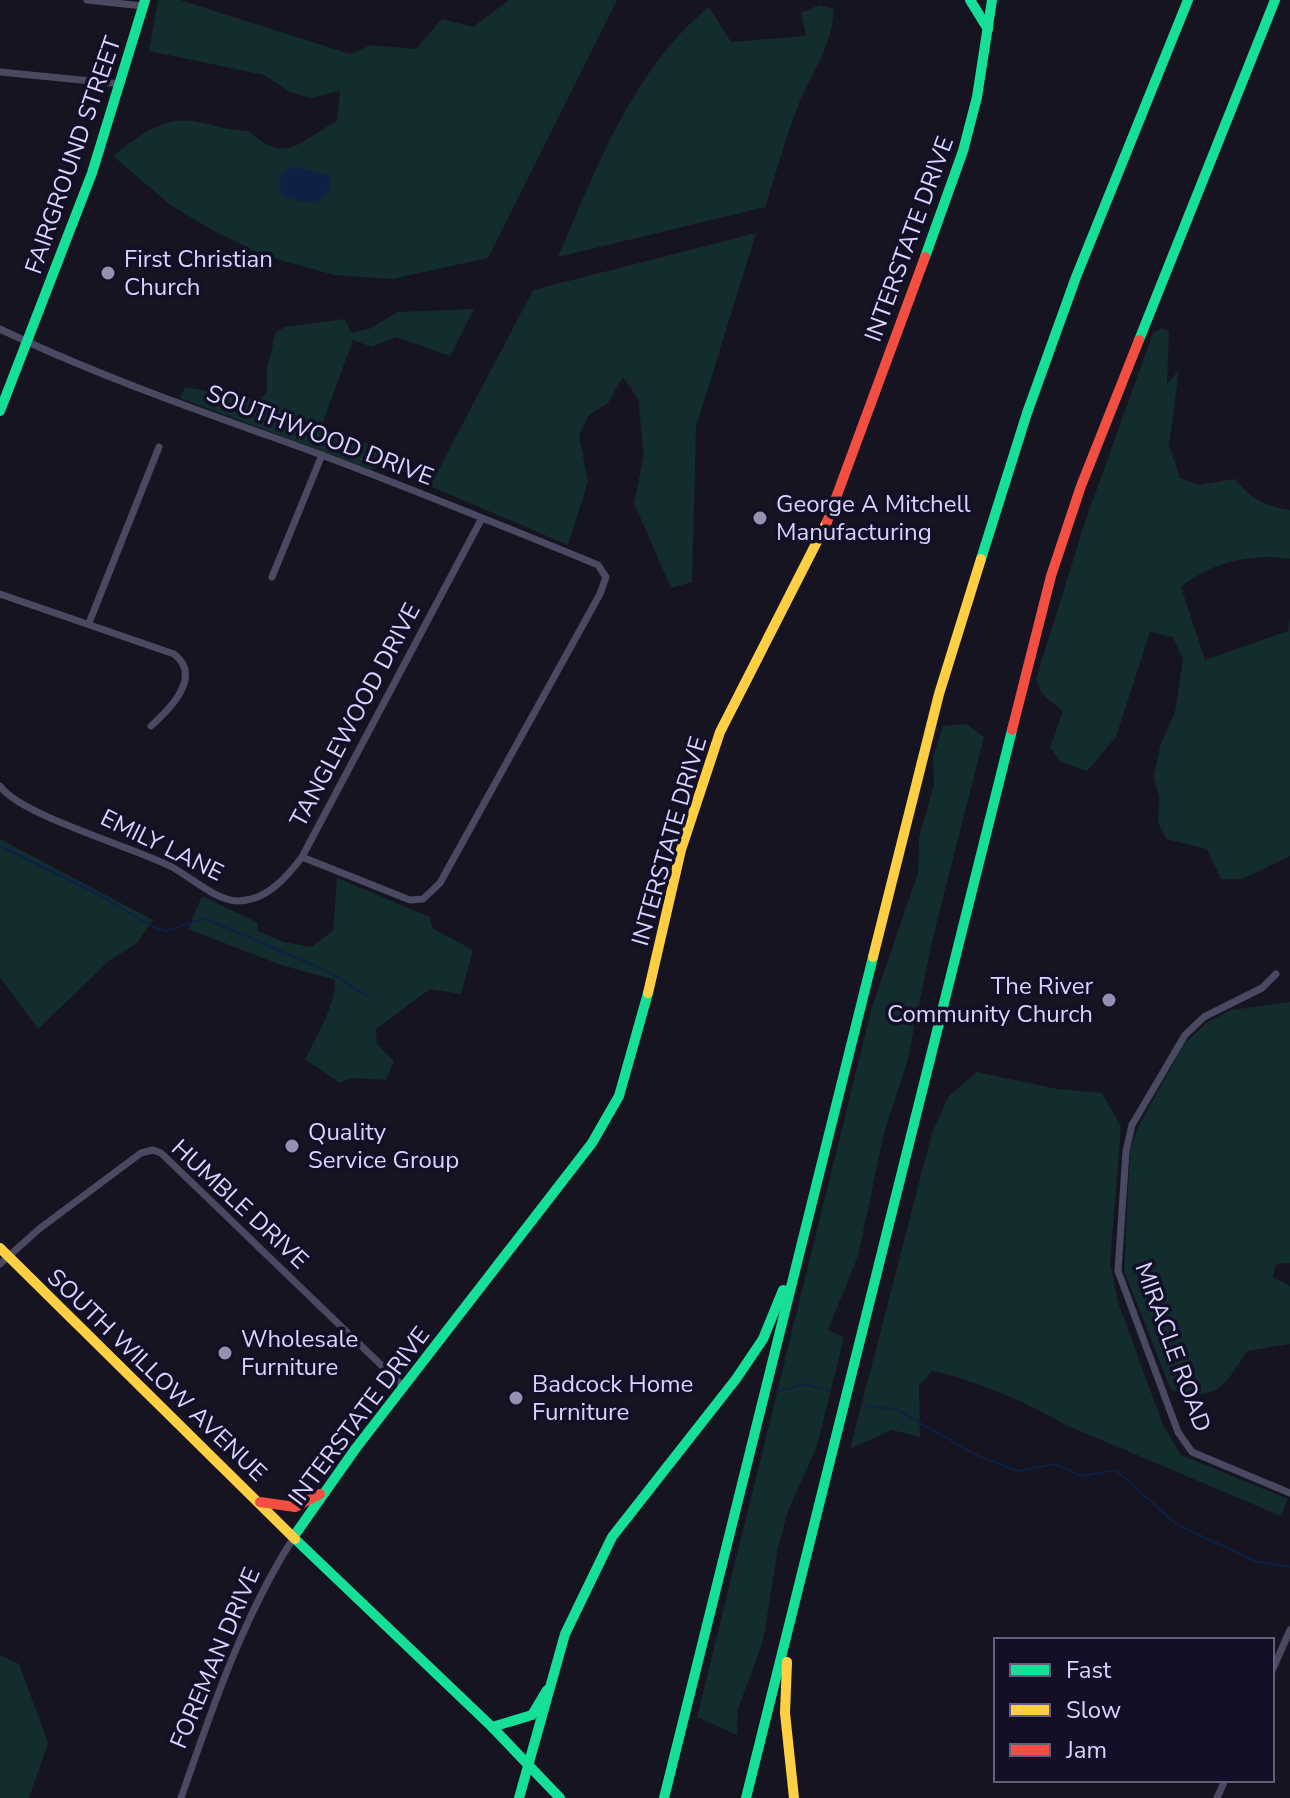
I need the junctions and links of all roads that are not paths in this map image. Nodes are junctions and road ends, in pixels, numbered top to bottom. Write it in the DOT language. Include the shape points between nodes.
graph roads {
  1 [pos="87,0"];
  2 [pos="970,0"];
  3 [pos="992,0"];
  4 [pos="1188,0"];
  5 [pos="1275,0"];
  6 [pos="144,3"];
  7 [pos="988,29"];
  8 [pos="1,75"];
  9 [pos="122,84"];
  10 [pos="0,329"];
  11 [pos="27,342"];
  12 [pos="0,411"];
  13 [pos="159,447"];
  14 [pos="322,455"];
  15 [pos="482,518"];
  16 [pos="598,565"];
  17 [pos="272,577"];
  18 [pos="0,594"];
  19 [pos="89,623"];
  20 [pos="151,726"];
  21 [pos="0,786"];
  22 [pos="302,857"];
  23 [pos="1276,974"];
  24 [pos="2,1256"];
  25 [pos="798,1256"];
  26 [pos="404,1387"];
  27 [pos="328,1488"];
  28 [pos="1290,1493"];
  29 [pos="259,1502"];
  30 [pos="294,1536"];
  31 [pos="794,1604"];
  32 [pos="1290,1630"];
  33 [pos="1274,1666"];
  34 [pos="552,1681"];
  35 [pos="492,1727"];
  36 [pos="527,1763"];
  37 [pos="181,1798"];
  38 [pos="519,1798"];
  39 [pos="560,1798"];
  40 [pos="664,1798"];
  41 [pos="746,1798"];
  42 [pos="794,1798"];
  1 -- 6 [label="street"];
  2 -- 7 [label="main road"];
  3 -- 7 [label="main road, INTERSTATE DRIVE"];
  4 -- 25 [label="main road" via="1076,277 976,570 899,846"];
  5 -- 31 [label="main road" via="1081,486 1051,576"];
  6 -- 9 [label="main road, FAIRGROUND STREET"];
  7 -- 26 [label="main road, INTERSTATE DRIVE" via="963,151 840,492 738,694 705,773 619,1096 592,1143"];
  8 -- 9 [label="street"];
  9 -- 11 [label="main road, FAIRGROUND STREET"];
  10 -- 11 [label="street, SOUTHWOOD DRIVE"];
  11 -- 12 [label="main road, FAIRGROUND STREET"];
  11 -- 14 [label="street, SOUTHWOOD DRIVE"];
  13 -- 19 [label="street"];
  14 -- 15 [label="street, SOUTHWOOD DRIVE"];
  14 -- 17 [label="street"];
  15 -- 16 [label="street, SOUTHWOOD DRIVE"];
  15 -- 22 [label="street, TANGLEWOOD DRIVE"];
  16 -- 22 [label="street, TANGLEWOOD DRIVE" via="606,577 600,594 433,892 423,899 395,896"];
  18 -- 19 [label="street"];
  19 -- 20 [label="street" via="183,660 182,690"];
  21 -- 22 [label="street, EMILY LANE" via="26,806 151,856 239,901 283,881"];
  23 -- 28 [label="street, MIRACLE ROAD" via="1262,988 1204,1017 1185,1035 1132,1125 1118,1271 1178,1432 1192,1452"];
  24 -- 26 [label="street, HUMBLE DRIVE" via="141,1153 153,1150"];
  24 -- 29 [label="main road, SOUTH WILLOW AVENUE"];
  25 -- 34 [label="main road" via="763,1339 612,1537 569,1623"];
  25 -- 40 [label="main road"];
  26 -- 27 [label="main road, INTERSTATE DRIVE"];
  27 -- 29 [label="main road" via="295,1507"];
  27 -- 30 [label="main road, INTERSTATE DRIVE"];
  29 -- 30 [label="main road, SOUTH WILLOW AVENUE"];
  30 -- 35 [label="main road, SOUTH WILLOW AVENUE"];
  30 -- 37 [label="street, FOREMAN DRIVE" via="246,1626"];
  31 -- 41 [label="main road"];
  31 -- 42 [label="main road" via="783,1689"];
  32 -- 33 [label="street"];
  34 -- 35 [label="main road" via="532,1715"];
  34 -- 36 [label="main road"];
  35 -- 36 [label="main road, SOUTH WILLOW AVENUE"];
  36 -- 38 [label="main road"];
  36 -- 39 [label="main road, SOUTH WILLOW AVENUE"];
}
